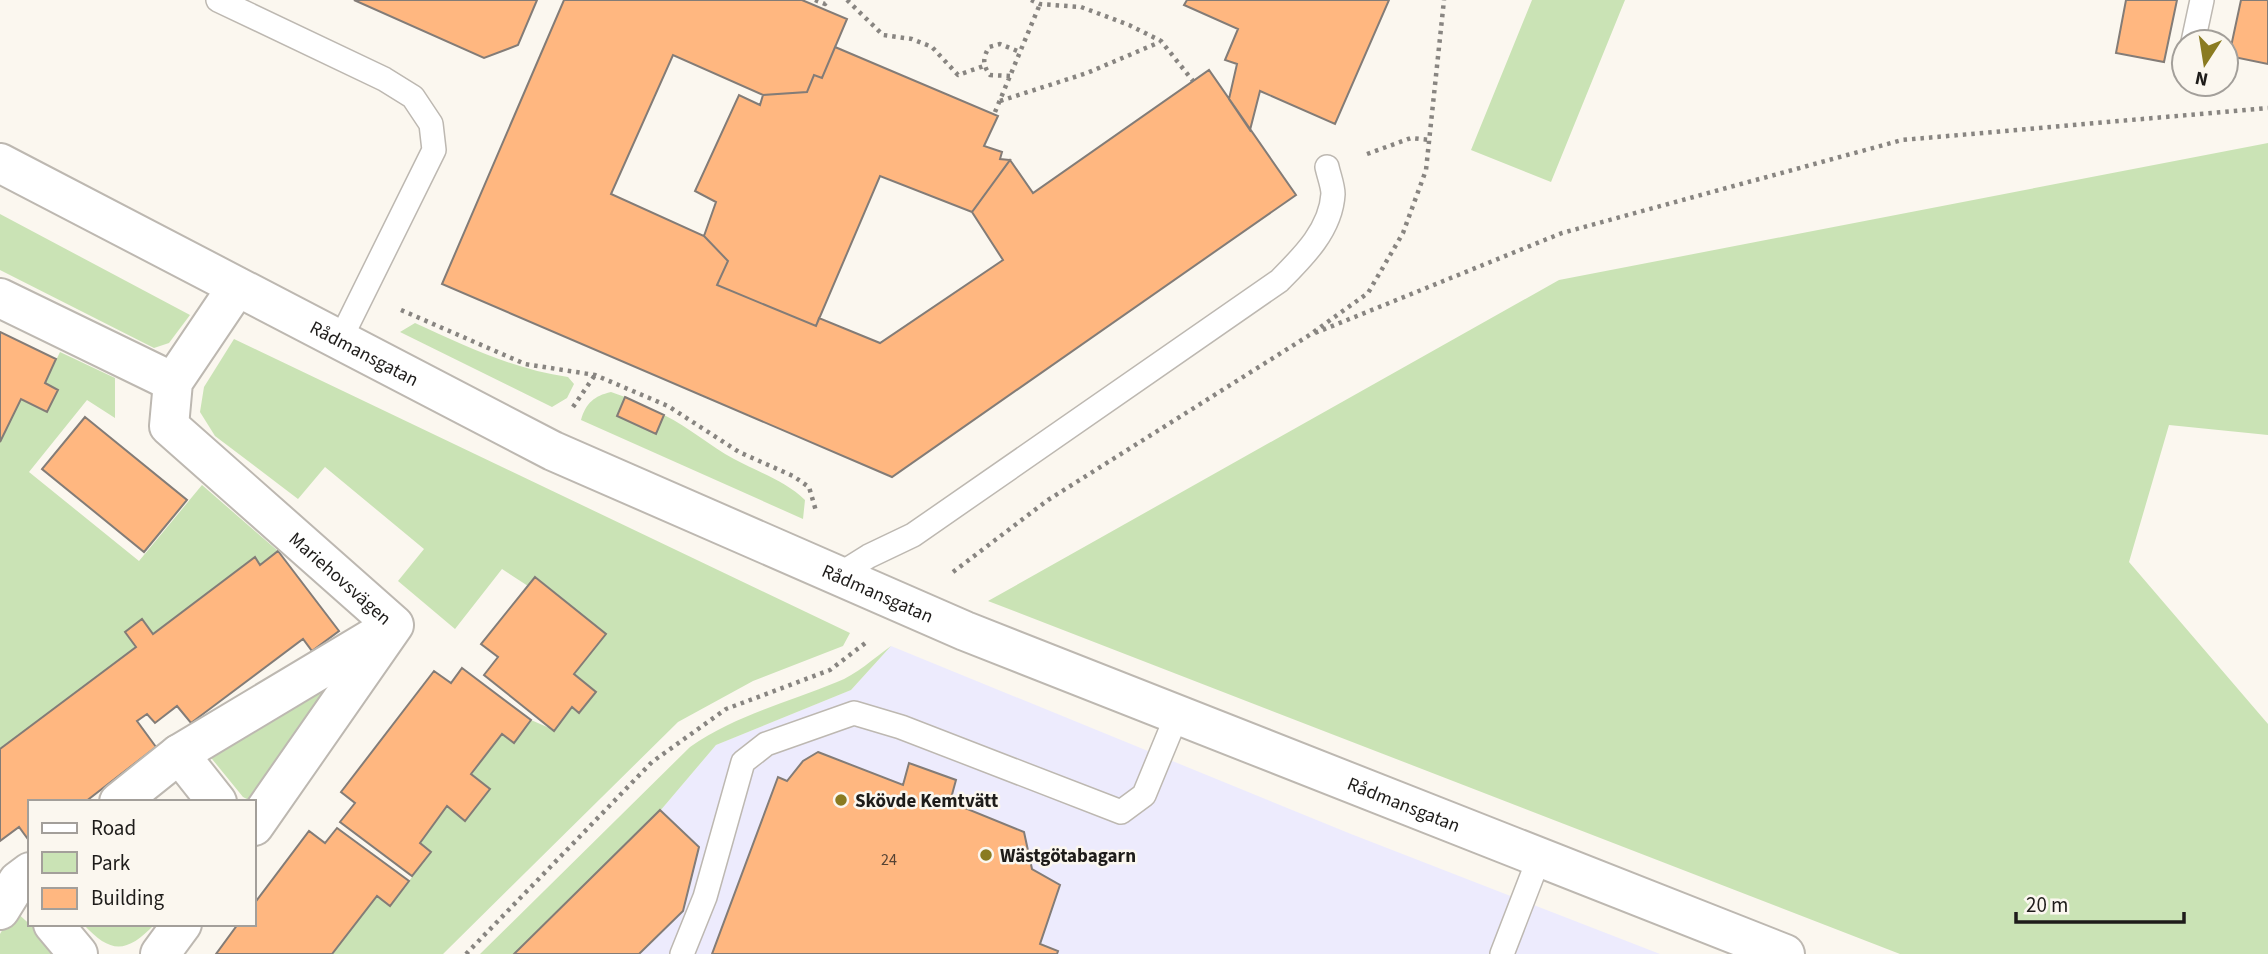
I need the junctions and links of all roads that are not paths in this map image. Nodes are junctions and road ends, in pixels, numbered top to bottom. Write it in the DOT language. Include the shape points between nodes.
graph roads {
  1 [pos="218,0"];
  2 [pos="2202,0"];
  3 [pos="2196,28"];
  4 [pos="0,163"];
  5 [pos="1327,167"];
  6 [pos="237,288"];
  7 [pos="0,298"];
  8 [pos="340,342"];
  9 [pos="173,382"];
  10 [pos="837,576"];
  11 [pos="394,625"];
  12 [pos="1177,715"];
  13 [pos="179,754"];
  14 [pos="121,800"];
  15 [pos="215,800"];
  16 [pos="256,823"];
  17 [pos="1539,858"];
  18 [pos="55,926"];
  19 [pos="181,926"];
  20 [pos="78,954"];
  21 [pos="160,954"];
  22 [pos="682,954"];
  23 [pos="1502,954"];
  24 [pos="1785,954"];
  1 -- 8 [label="lane" via="384,79 414,97 431,124 434,150"];
  2 -- 3 [label="lane"];
  4 -- 6 [label="street, Rådmansgatan"];
  5 -- 10 [label="lane" via="1333,194 1325,225 1305,255 1279,281 913,535"];
  6 -- 8 [label="street, Rådmansgatan"];
  6 -- 9 [label="street, Mariehovsvägen"];
  7 -- 9 [label="street"];
  8 -- 10 [label="street, Rådmansgatan" via="552,451"];
  9 -- 11 [label="street, Mariehovsvägen" via="169,426"];
  10 -- 12 [label="street, Rådmansgatan"];
  11 -- 13 [label="street"];
  11 -- 16 [label="street, Mariehovsvägen"];
  12 -- 17 [label="street, Rådmansgatan"];
  12 -- 22 [label="lane" via="1144,795 1121,812 854,713 766,744 743,762 705,897"];
  13 -- 14 [label="street"];
  13 -- 15 [label="street"];
  17 -- 23 [label="lane"];
  17 -- 24 [label="street, Rådmansgatan"];
  18 -- 20 [label="street"];
  19 -- 21 [label="street"];
}
